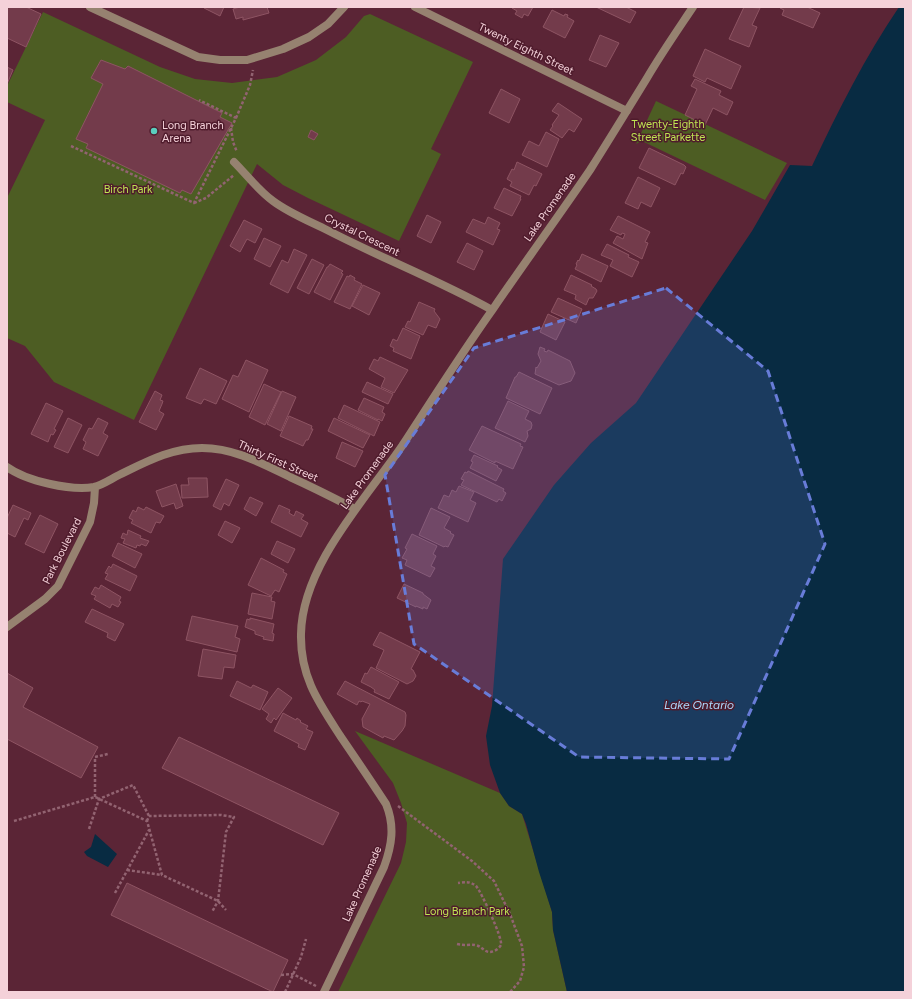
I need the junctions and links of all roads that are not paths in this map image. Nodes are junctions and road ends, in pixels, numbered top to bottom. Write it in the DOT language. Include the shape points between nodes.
graph roads {
  1 [pos="90,7"];
  2 [pos="344,7"];
  3 [pos="415,7"];
  4 [pos="693,7"];
  5 [pos="627,111"];
  6 [pos="234,162"];
  7 [pos="492,310"];
  8 [pos="7,467"];
  9 [pos="95,487"];
  10 [pos="355,509"];
  11 [pos="7,626"];
  12 [pos="324,991"];
  1 -- 2 [label="street" via="198,57 220,60 247,60 283,49 309,37 328,24"];
  3 -- 5 [label="street, Twenty Eighth Street"];
  4 -- 5 [label="street, Lake Promenade"];
  5 -- 7 [label="street, Lake Promenade" via="590,170"];
  6 -- 7 [label="street, Crystal Crescent" via="263,193 296,215"];
  7 -- 10 [label="street, Lake Promenade" via="402,446"];
  8 -- 9 [label="street, Thirty First Street" via="37,481 73,487"];
  9 -- 10 [label="street, Thirty First Street" via="161,455 187,449 214,449 253,459"];
  9 -- 11 [label="street, Park Boulevard" via="90,522 58,586 45,599"];
  10 -- 12 [label="street, Lake Promenade" via="311,585 301,634 303,658 307,678 315,696 386,804 391,820 391,848 384,868"];
}
